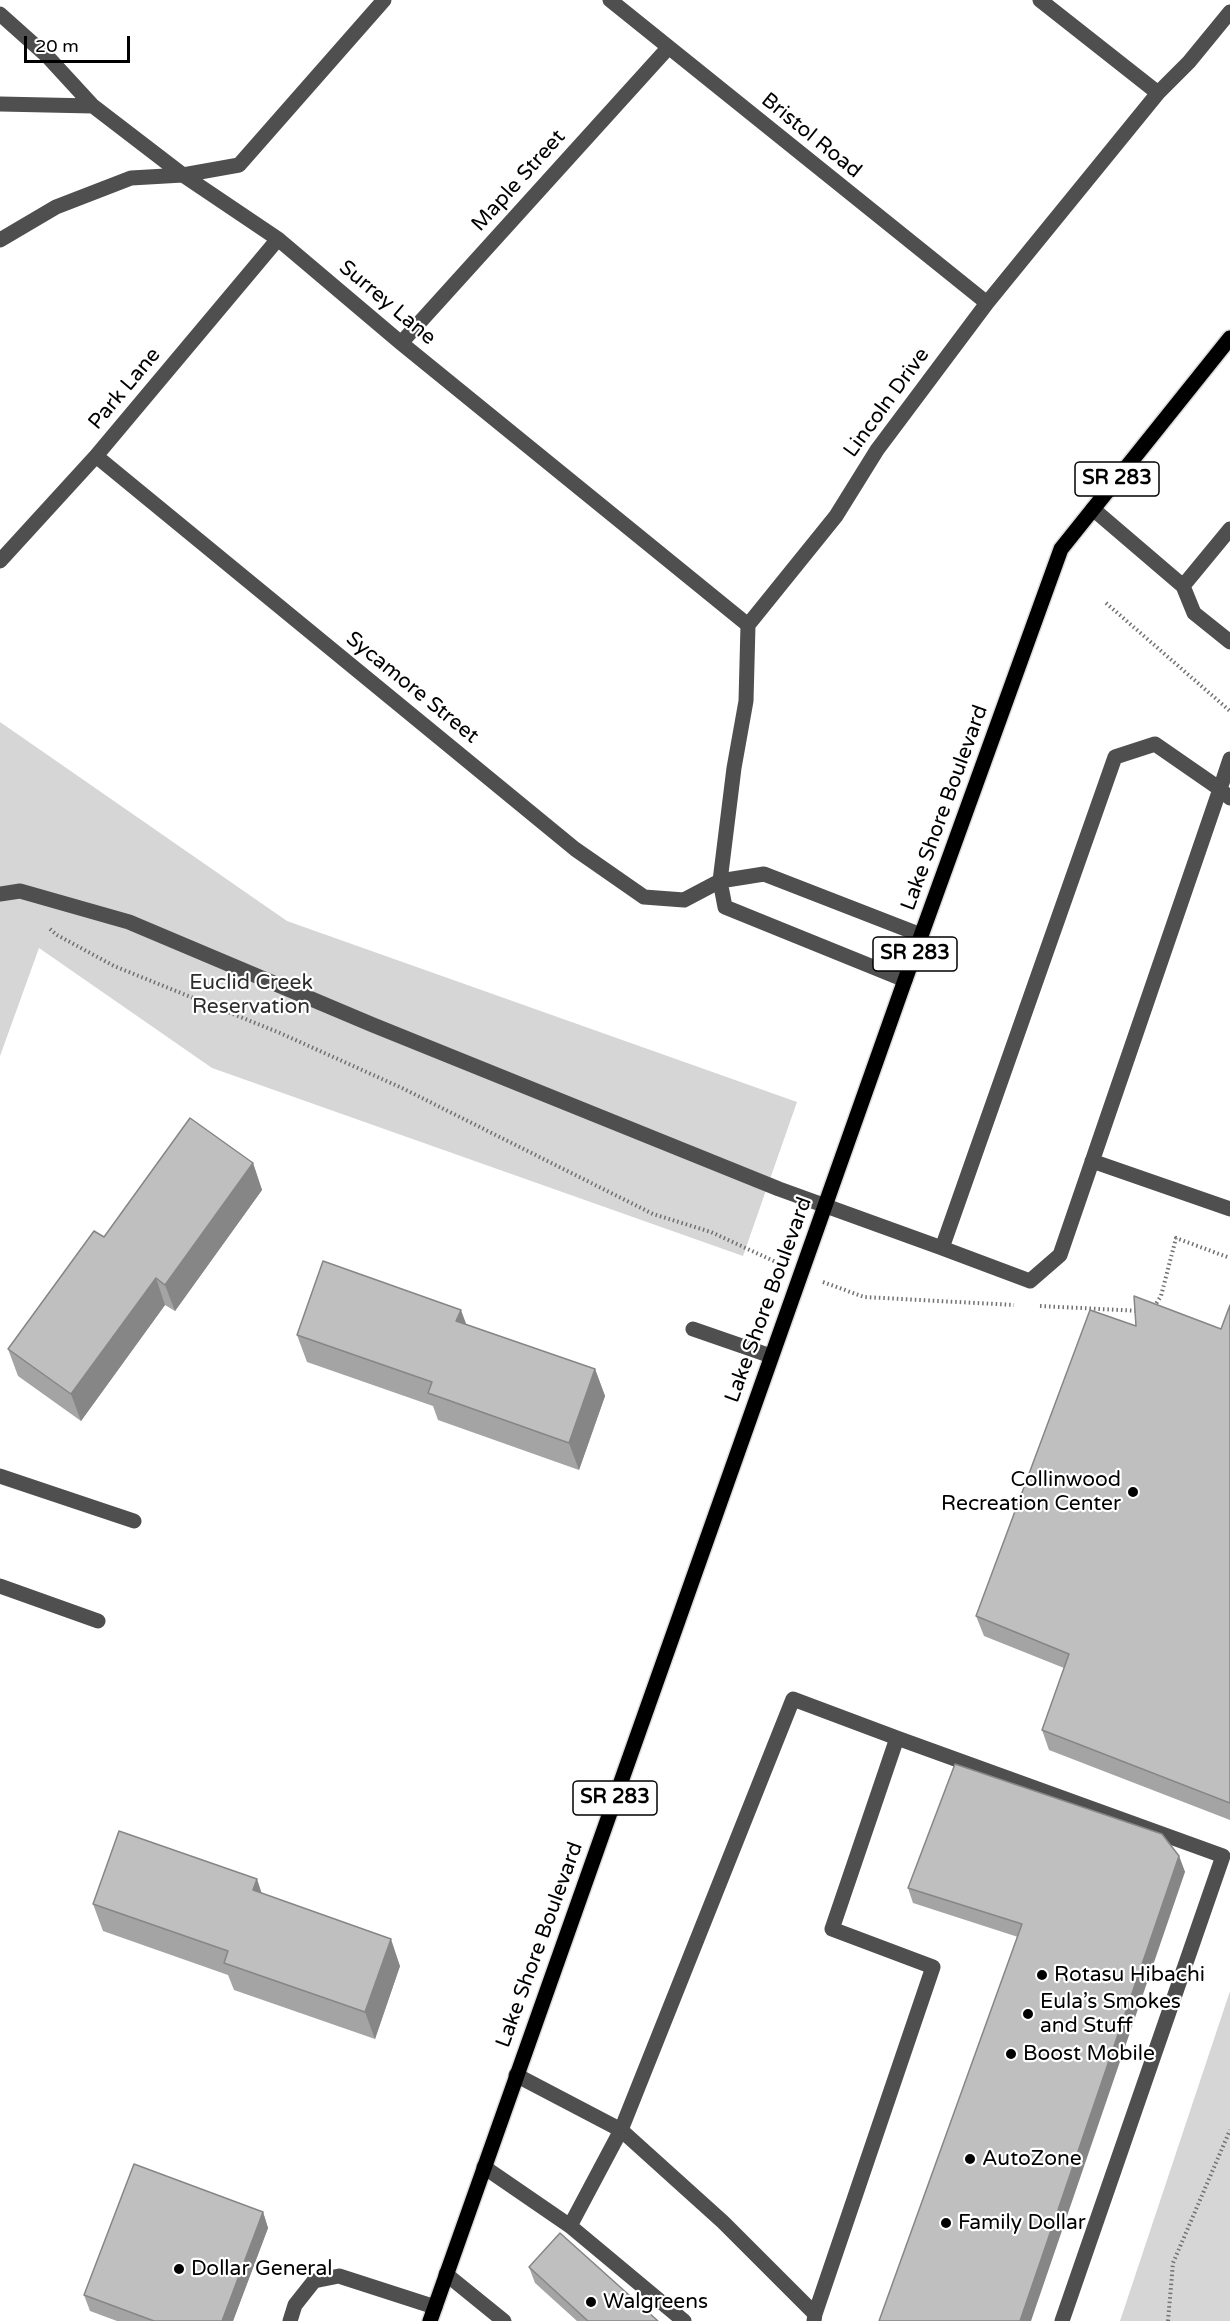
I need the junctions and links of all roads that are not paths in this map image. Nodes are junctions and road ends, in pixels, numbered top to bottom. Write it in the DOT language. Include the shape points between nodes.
graph roads {
  1 [pos="384,0"];
  2 [pos="610,0"];
  3 [pos="1040,0"];
  4 [pos="1230,12"];
  5 [pos="0,14"];
  6 [pos="668,48"];
  7 [pos="1158,93"];
  8 [pos="0,104"];
  9 [pos="93,106"];
  10 [pos="183,175"];
  11 [pos="278,239"];
  12 [pos="0,240"];
  13 [pos="987,303"];
  14 [pos="1230,338"];
  15 [pos="401,343"];
  16 [pos="96,456"];
  17 [pos="1092,509"];
  18 [pos="1230,529"];
  19 [pos="0,561"];
  20 [pos="1182,586"];
  21 [pos="748,625"];
  22 [pos="1230,642"];
  23 [pos="1230,759"];
  24 [pos="1225,793"];
  25 [pos="720,881"];
  26 [pos="0,894"];
  27 [pos="921,935"];
  28 [pos="905,981"];
  29 [pos="1092,1161"];
  30 [pos="824,1207"];
  31 [pos="1230,1209"];
  32 [pos="942,1248"];
  33 [pos="693,1329"];
  34 [pos="771,1356"];
  35 [pos="0,1476"];
  36 [pos="134,1521"];
  37 [pos="0,1587"];
  38 [pos="98,1621"];
  39 [pos="897,1738"];
  40 [pos="516,2075"];
  41 [pos="621,2130"];
  42 [pos="484,2168"];
  43 [pos="570,2226"];
  44 [pos="446,2274"];
  45 [pos="432,2314"];
  46 [pos="814,2317"];
  47 [pos="290,2321"];
  48 [pos="504,2321"];
  49 [pos="684,2321"];
  50 [pos="1062,2321"];
  1 -- 10 [label="street" via="239,165"];
  2 -- 6 [label="street, Bristol Road"];
  3 -- 7 [label="street"];
  4 -- 7 [label="street, Lincoln Drive"];
  5 -- 9 [label="street, Surrey Lane" via="47,56"];
  6 -- 13 [label="street, Bristol Road"];
  6 -- 15 [label="street, Maple Street"];
  7 -- 13 [label="street, Lincoln Drive"];
  8 -- 9 [label="street"];
  9 -- 10 [label="street, Surrey Lane"];
  10 -- 11 [label="street, Surrey Lane"];
  10 -- 12 [label="street" via="131,178 56,207"];
  11 -- 15 [label="street, Surrey Lane"];
  11 -- 16 [label="street, Park Lane"];
  13 -- 21 [label="street, Lincoln Drive" via="877,450 836,516"];
  14 -- 17 [label="main road, Lake Shore Boulevard / SR 283"];
  15 -- 21 [label="street, Surrey Lane"];
  16 -- 19 [label="street, Park Lane"];
  16 -- 25 [label="street, Sycamore Street" via="575,849 644,897 684,900"];
  17 -- 20 [label="street"];
  17 -- 27 [label="main road, Lake Shore Boulevard / SR 283" via="1061,549"];
  18 -- 20 [label="street"];
  20 -- 22 [label="street" via="1194,614"];
  21 -- 25 [label="street" via="746,700"];
  23 -- 24 [label="street"];
  24 -- 29 [label="street"];
  24 -- 32 [label="street" via="1155,744 1115,757"];
  25 -- 27 [label="street, Sycamore Street" via="764,874"];
  25 -- 28 [label="street" via="725,907"];
  26 -- 30 [label="street" via="20,891 129,922"];
  27 -- 28 [label="main road, Lake Shore Boulevard / SR 283"];
  28 -- 30 [label="main road, Lake Shore Boulevard / SR 283"];
  29 -- 31 [label="street"];
  29 -- 32 [label="street" via="1060,1255 1030,1281"];
  30 -- 32 [label="street"];
  30 -- 34 [label="main road, Lake Shore Boulevard / SR 283"];
  33 -- 34 [label="street"];
  34 -- 40 [label="main road, Lake Shore Boulevard / SR 283"];
  35 -- 36 [label="street"];
  37 -- 38 [label="street"];
  39 -- 41 [label="street" via="793,1699"];
  39 -- 46 [label="street" via="832,1929 933,1967"];
  39 -- 50 [label="street" via="1223,1856"];
  40 -- 41 [label="street"];
  40 -- 42 [label="main road, Lake Shore Boulevard / SR 283"];
  41 -- 43 [label="street"];
  41 -- 46 [label="street" via="723,2222"];
  42 -- 43 [label="street"];
  42 -- 44 [label="main road, Lake Shore Boulevard / SR 283"];
  43 -- 49 [label="street"];
  44 -- 45 [label="main road, Lake Shore Boulevard / SR 283"];
  44 -- 48 [label="street"];
  45 -- 47 [label="street" via="339,2276 314,2281 295,2306"];
}
